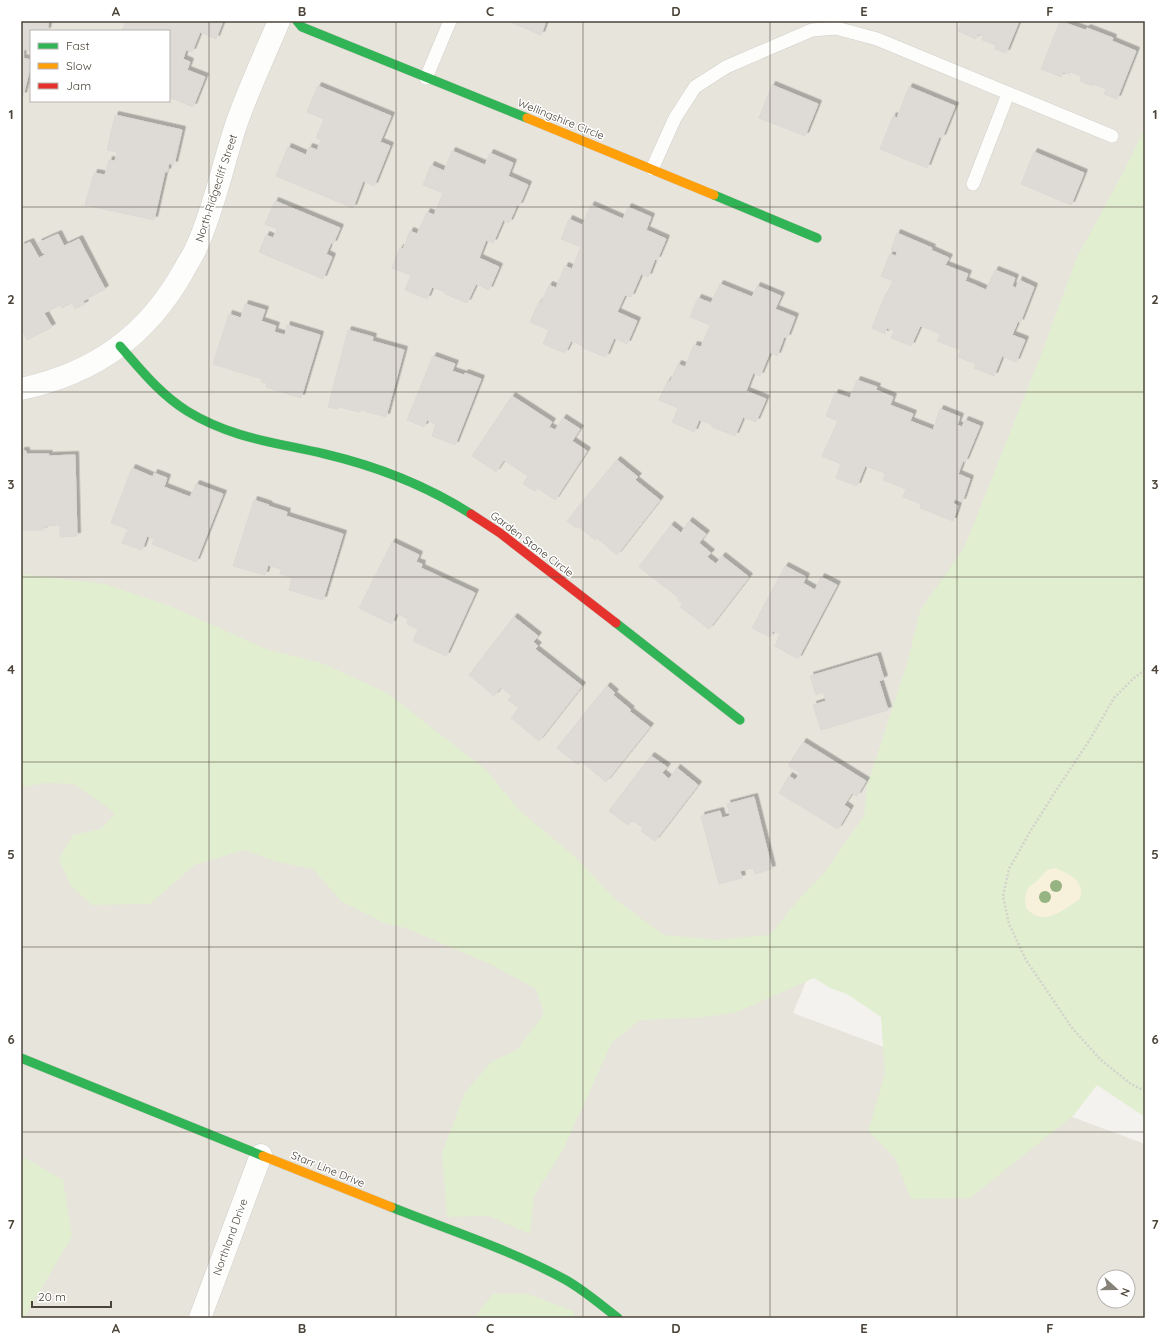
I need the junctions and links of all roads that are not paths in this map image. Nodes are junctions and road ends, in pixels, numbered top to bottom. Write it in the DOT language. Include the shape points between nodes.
graph roads {
  1 [pos="279,21"];
  2 [pos="297,21"];
  3 [pos="450,21"];
  4 [pos="426,78"];
  5 [pos="1008,94"];
  6 [pos="1112,136"];
  7 [pos="652,169"];
  8 [pos="973,184"];
  9 [pos="817,238"];
  10 [pos="120,346"];
  11 [pos="21,389"];
  12 [pos="740,720"];
  13 [pos="21,1058"];
  14 [pos="261,1155"];
  15 [pos="200,1318"];
  16 [pos="618,1318"];
  1 -- 10 [label="street, North Ridgecliff Street" via="238,122 197,247 172,290 156,311"];
  2 -- 4 [label="street, Wellingshire Circle" via="302,27"];
  3 -- 4 [label="lane"];
  4 -- 7 [label="street, Wellingshire Circle"];
  5 -- 6 [label="lane"];
  5 -- 7 [label="lane" via="872,37 836,28 812,30 726,67 695,87 675,118"];
  5 -- 8 [label="lane"];
  7 -- 9 [label="street, Wellingshire Circle"];
  10 -- 11 [label="street, North Ridgecliff Street" via="66,376"];
  10 -- 12 [label="street, Garden Stone Circle" via="156,387 196,416 249,438 349,460 396,477 458,506 500,533"];
  13 -- 14 [label="street, Starr Line Drive"];
  14 -- 15 [label="street, Northland Drive"];
  14 -- 16 [label="street, Starr Line Drive" via="530,1262 567,1281"];
}
